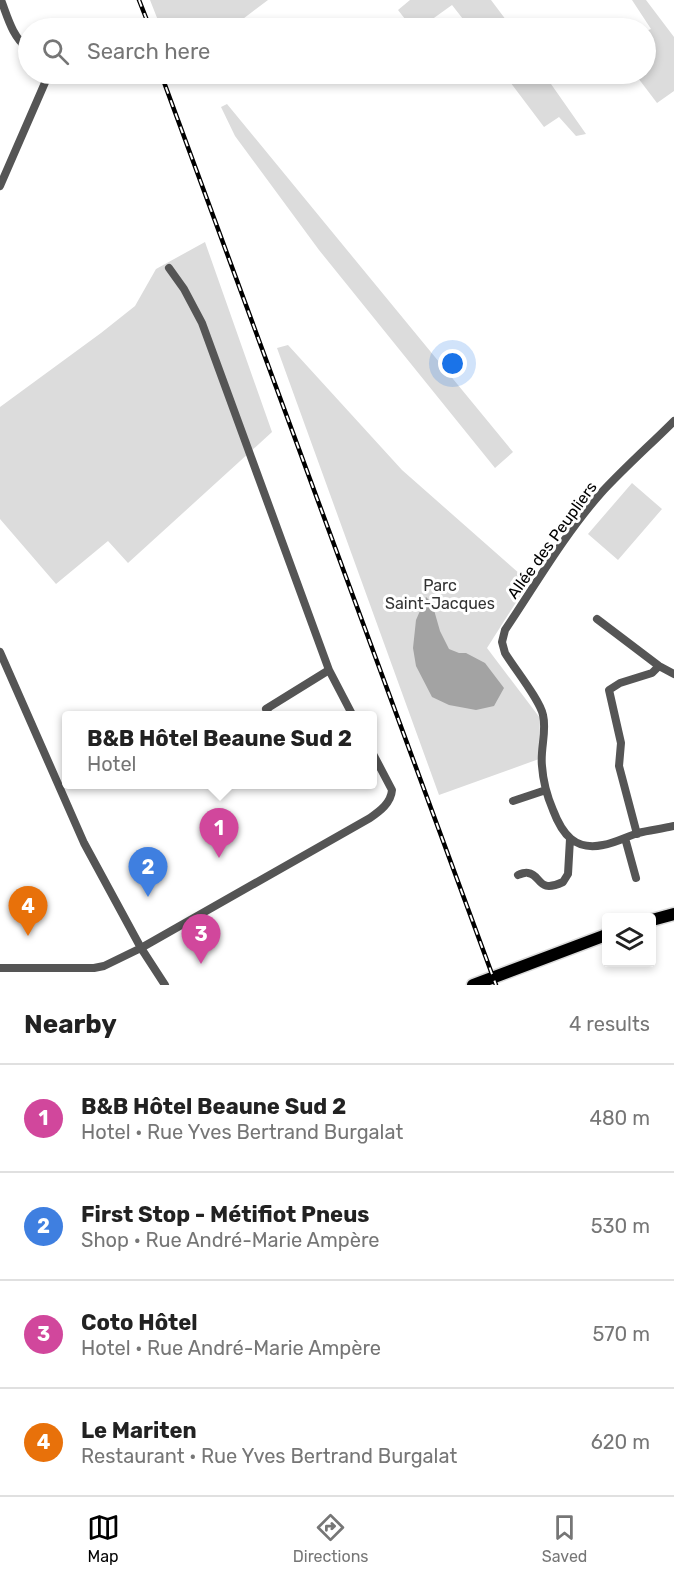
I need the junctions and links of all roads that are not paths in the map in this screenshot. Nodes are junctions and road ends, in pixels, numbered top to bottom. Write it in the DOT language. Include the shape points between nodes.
graph roads {
  1 [pos="1,0"];
  2 [pos="18,40"];
  3 [pos="41,84"];
  4 [pos="0,186"];
  5 [pos="169,268"];
  6 [pos="674,421"];
  7 [pos="597,619"];
  8 [pos="0,652"];
  9 [pos="659,666"];
  10 [pos="329,669"];
  11 [pos="674,674"];
  12 [pos="267,711"];
  13 [pos="350,711"];
  14 [pos="377,762"];
  15 [pos="546,790"];
  16 [pos="513,801"];
  17 [pos="674,826"];
  18 [pos="637,834"];
  19 [pos="625,838"];
  20 [pos="570,839"];
  21 [pos="518,875"];
  22 [pos="636,878"];
  23 [pos="674,914"];
  24 [pos="656,919"];
  25 [pos="674,922"];
  26 [pos="656,926"];
  27 [pos="602,937"];
  28 [pos="602,943"];
  29 [pos="141,948"];
  30 [pos="0,968"];
  31 [pos="165,985"];
  32 [pos="473,985"];
  33 [pos="493,985"];
  1 -- 2 [label="street"];
  3 -- 4 [label="street"];
  5 -- 10 [label="street" via="202,323"];
  6 -- 15 [label="street, Allée des Peupliers" via="589,508 503,635 505,653 543,713 541,758"];
  7 -- 9 [label="street"];
  8 -- 29 [label="street" via="84,843"];
  9 -- 11 [label="street"];
  9 -- 18 [label="street" via="652,673 609,690 621,744 619,766"];
  10 -- 12 [label="street"];
  10 -- 13 [label="street"];
  14 -- 29 [label="street" via="392,790 382,811"];
  15 -- 16 [label="street"];
  15 -- 20 [label="street, Allée des Peupliers" via="560,828"];
  17 -- 18 [label="street"];
  18 -- 19 [label="street"];
  19 -- 20 [label="street" via="594,846"];
  19 -- 22 [label="street"];
  20 -- 21 [label="street" via="568,874 563,882 548,886 531,873"];
  23 -- 24 [label="main road"];
  25 -- 26 [label="main road"];
  27 -- 32 [label="main road"];
  28 -- 33 [label="main road"];
  29 -- 30 [label="street" via="94,968"];
  29 -- 31 [label="street"];
}
